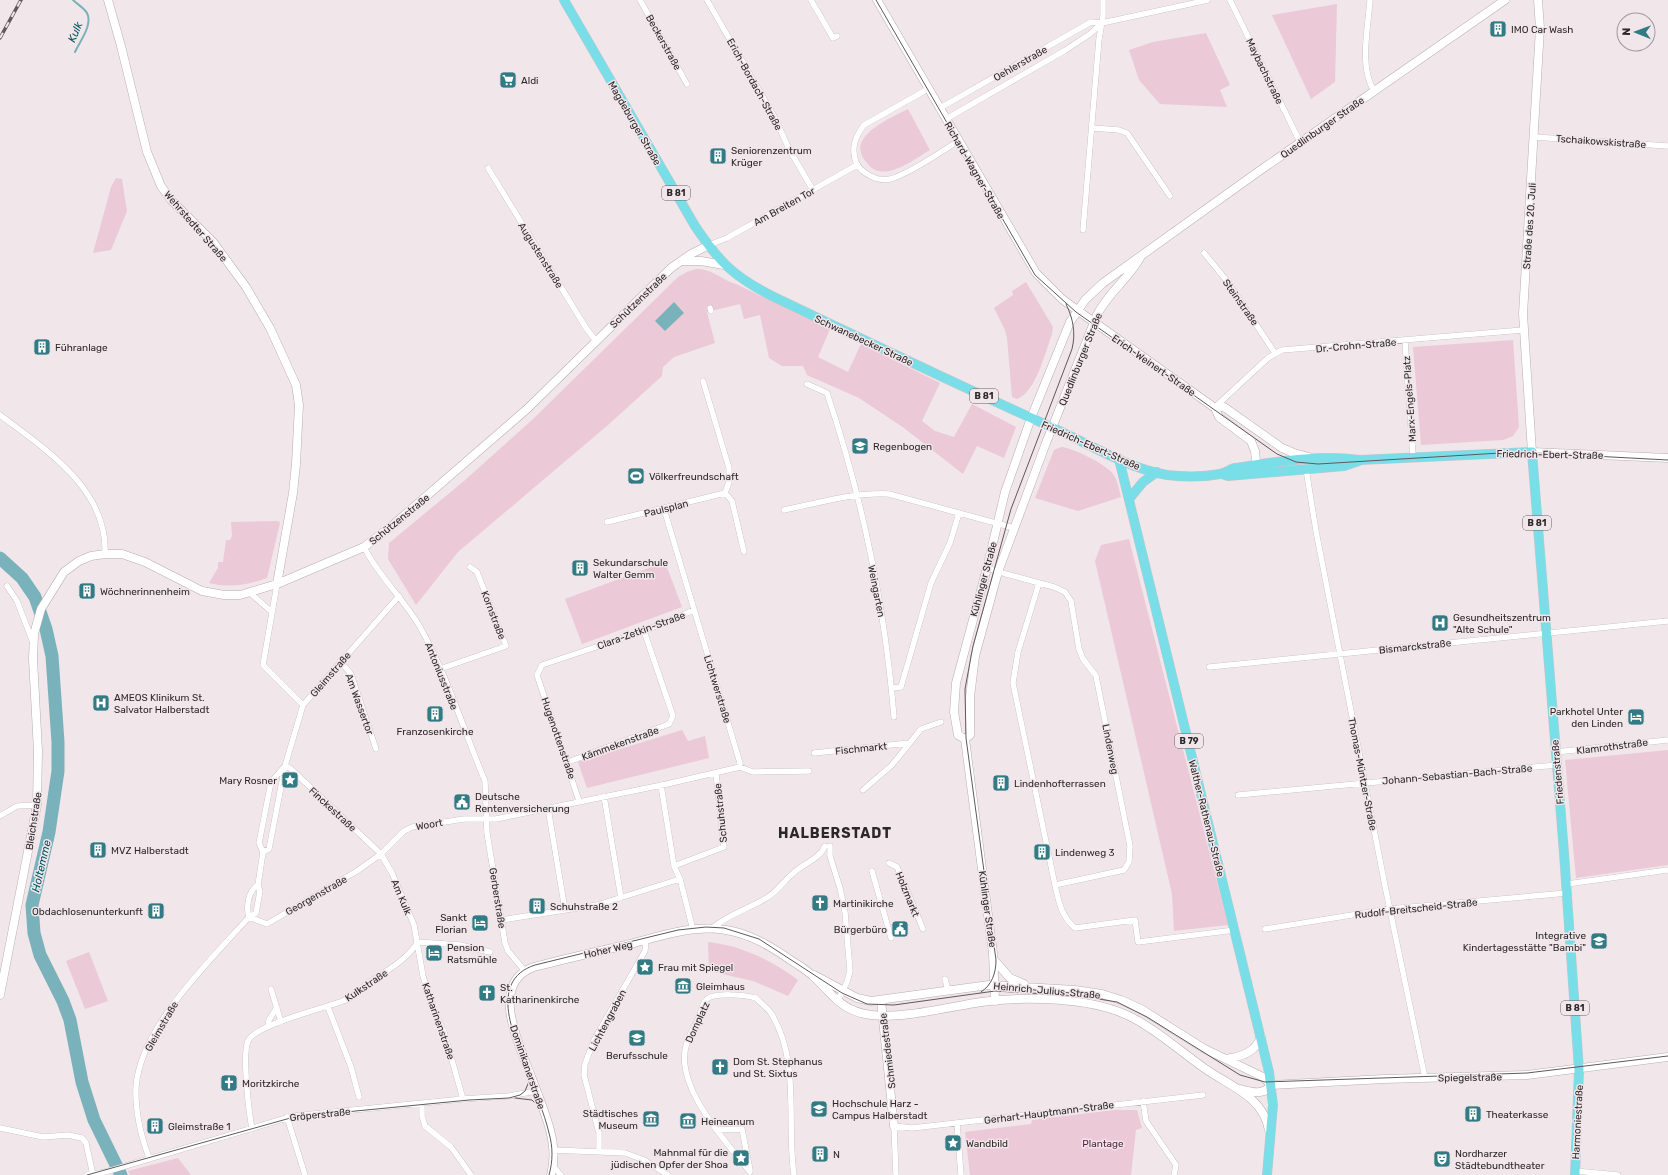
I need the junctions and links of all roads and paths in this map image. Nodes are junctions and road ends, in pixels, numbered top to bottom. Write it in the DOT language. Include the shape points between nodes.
graph roads {
  1 [pos="108,0"];
  2 [pos="564,0"];
  3 [pos="640,0"];
  4 [pos="707,0"];
  5 [pos="811,0"];
  6 [pos="877,0"];
  7 [pos="1103,0"];
  8 [pos="1208,0"];
  9 [pos="1230,0"];
  10 [pos="1370,0"];
  11 [pos="1505,0"];
  12 [pos="1538,0"];
  13 [pos="1102,24"];
  14 [pos="837,36"];
  15 [pos="687,84"];
  16 [pos="928,89"];
  17 [pos="1374,91"];
  18 [pos="940,108"];
  19 [pos="946,119"];
  20 [pos="1092,128"];
  21 [pos="1534,137"];
  22 [pos="958,141"];
  23 [pos="1300,142"];
  24 [pos="1668,146"];
  25 [pos="857,165"];
  26 [pos="488,168"];
  27 [pos="813,190"];
  28 [pos="1170,196"];
  29 [pos="1083,230"];
  30 [pos="710,245"];
  31 [pos="1204,253"];
  32 [pos="1141,256"];
  33 [pos="679,262"];
  34 [pos="724,265"];
  35 [pos="1077,310"];
  36 [pos="1094,322"];
  37 [pos="1523,330"];
  38 [pos="596,341"];
  39 [pos="1405,341"];
  40 [pos="1275,353"];
  41 [pos="703,381"];
  42 [pos="807,384"];
  43 [pos="1213,409"];
  44 [pos="0,415"];
  45 [pos="1031,418"];
  46 [pos="1052,427"];
  47 [pos="1532,452"];
  48 [pos="1413,457"];
  49 [pos="1318,458"];
  50 [pos="1668,458"];
  51 [pos="1119,459"];
  52 [pos="1360,460"];
  53 [pos="1257,469"];
  54 [pos="1306,469"];
  55 [pos="1157,472"];
  56 [pos="725,494"];
  57 [pos="856,495"];
  58 [pos="1129,499"];
  59 [pos="664,509"];
  60 [pos="784,510"];
  61 [pos="959,513"];
  62 [pos="606,522"];
  63 [pos="998,522"];
  64 [pos="1014,528"];
  65 [pos="364,547"];
  66 [pos="744,552"];
  67 [pos="105,554"];
  68 [pos="470,568"];
  69 [pos="988,568"];
  70 [pos="998,572"];
  71 [pos="1039,583"];
  72 [pos="278,584"];
  73 [pos="7,586"];
  74 [pos="250,593"];
  75 [pos="399,596"];
  76 [pos="694,610"];
  77 [pos="272,612"];
  78 [pos="1668,621"];
  79 [pos="644,631"];
  80 [pos="1546,633"];
  81 [pos="34,634"];
  82 [pos="33,644"];
  83 [pos="1340,654"];
  84 [pos="340,660"];
  85 [pos="1210,667"];
  86 [pos="440,669"];
  87 [pos="537,675"];
  88 [pos="892,688"];
  89 [pos="303,705"];
  90 [pos="894,717"];
  91 [pos="941,722"];
  92 [pos="964,739"];
  93 [pos="1668,740"];
  94 [pos="909,743"];
  95 [pos="376,749"];
  96 [pos="1556,752"];
  97 [pos="814,753"];
  98 [pos="568,762"];
  99 [pos="1557,765"];
  100 [pos="285,766"];
  101 [pos="740,767"];
  102 [pos="809,770"];
  103 [pos="716,773"];
  104 [pos="1365,783"];
  105 [pos="661,785"];
  106 [pos="863,790"];
  107 [pos="1238,795"];
  108 [pos="604,796"];
  109 [pos="580,801"];
  110 [pos="37,805"];
  111 [pos="548,808"];
  112 [pos="0,816"];
  113 [pos="487,820"];
  114 [pos="264,852"];
  115 [pos="381,854"];
  116 [pos="889,863"];
  117 [pos="674,866"];
  118 [pos="1668,870"];
  119 [pos="872,871"];
  120 [pos="680,879"];
  121 [pos="258,885"];
  122 [pos="1056,885"];
  123 [pos="1567,888"];
  124 [pos="621,898"];
  125 [pos="1390,909"];
  126 [pos="565,910"];
  127 [pos="249,917"];
  128 [pos="501,920"];
  129 [pos="710,929"];
  130 [pos="923,929"];
  131 [pos="1265,929"];
  132 [pos="693,930"];
  133 [pos="1235,930"];
  134 [pos="891,938"];
  135 [pos="646,940"];
  136 [pos="418,942"];
  137 [pos="490,952"];
  138 [pos="994,960"];
  139 [pos="524,971"];
  140 [pos="811,974"];
  141 [pos="946,979"];
  142 [pos="513,984"];
  143 [pos="995,985"];
  144 [pos="1033,987"];
  145 [pos="271,989"];
  146 [pos="843,990"];
  147 [pos="948,990"];
  148 [pos="0,995"];
  149 [pos="881,1000"];
  150 [pos="995,1001"];
  151 [pos="837,1002"];
  152 [pos="276,1007"];
  153 [pos="328,1007"];
  154 [pos="882,1016"];
  155 [pos="281,1022"];
  156 [pos="268,1026"];
  157 [pos="1261,1037"];
  158 [pos="1668,1057"];
  159 [pos="1226,1059"];
  160 [pos="1579,1070"];
  161 [pos="1425,1078"];
  162 [pos="1228,1084"];
  163 [pos="1271,1085"];
  164 [pos="536,1091"];
  165 [pos="1204,1095"];
  166 [pos="359,1097"];
  167 [pos="463,1099"];
  168 [pos="1144,1101"];
  169 [pos="422,1104"];
  170 [pos="287,1117"];
  171 [pos="956,1123"];
  172 [pos="894,1126"];
  173 [pos="0,1128"];
  174 [pos="252,1128"];
  175 [pos="716,1130"];
  176 [pos="1270,1134"];
  177 [pos="553,1150"];
  178 [pos="599,1152"];
  179 [pos="149,1158"];
  180 [pos="553,1166"];
  181 [pos="1575,1173"];
  182 [pos="750,1174"];
  183 [pos="87,1175"];
  184 [pos="93,1175"];
  185 [pos="306,1175"];
  186 [pos="471,1175"];
  187 [pos="551,1175"];
  188 [pos="561,1175"];
  189 [pos="668,1175"];
  190 [pos="794,1175"];
  191 [pos="896,1175"];
  192 [pos="961,1175"];
  193 [pos="1174,1175"];
  194 [pos="1267,1175"];
  195 [pos="1618,1175"];
  1 -- 72 [label="street, Wehrstedter Straße" via="147,152 161,186 171,200 213,242 246,287 270,328 296,385 299,405 295,471"];
  2 -- 30 [label="main road, Magdeburger Straße / B 81" via="690,217"];
  3 -- 15 [label="street, Beckerstraße"];
  4 -- 27 [label="street, Erich-Bordach-Straße" via="776,118 789,150"];
  5 -- 14 [label="street" via="832,38"];
  6 -- 16 [label="street, Richard-Wagner-Straße"];
  7 -- 13 [label="street"];
  8 -- 13 [label="street, Oehlerstraße"];
  9 -- 23 [label="street, Maybachstraße"];
  10 -- 17 [label="street" via="1366,70"];
  11 -- 17 [label="street, Quedlinburger Straße"];
  12 -- 21 [label="street, Straße des 20. Juli" via="1540,28"];
  13 -- 18 [label="street, Oehlerstraße" via="1091,22"];
  13 -- 19 [label="street, Oehlerstraße" via="1064,51"];
  13 -- 20 [label="street"];
  16 -- 18 [label="street, Richard-Wagner-Straße"];
  16 -- 25 [label="street" via="864,125 854,143"];
  17 -- 23 [label="street, Quedlinburger Straße"];
  18 -- 19 [label="street, Richard-Wagner-Straße"];
  19 -- 22 [label="street, Richard-Wagner-Straße"];
  20 -- 28 [label="street" via="1127,133"];
  20 -- 29 [label="street"];
  21 -- 24 [label="street, Tschaikowskistraße"];
  21 -- 37 [label="street, Straße des 20. Juli"];
  22 -- 25 [label="street" via="891,178 875,178"];
  22 -- 35 [label="street, Richard-Wagner-Straße" via="1033,268 1058,296"];
  23 -- 32 [label="street, Quedlinburger Straße"];
  25 -- 27 [label="street, Am Breiten Tor"];
  26 -- 38 [label="street, Augustenstraße"];
  27 -- 30 [label="street, Am Breiten Tor"];
  30 -- 33 [label="street, Schützenstraße"];
  30 -- 34 [label="main road, Schwanebecker Straße / B 81"];
  31 -- 40 [label="street, Steinstraße" via="1227,281"];
  32 -- 35 [label="street, Quedlinburger Straße" via="1097,288"];
  32 -- 36 [label="street, Quedlinburger Straße" via="1134,269 1102,306"];
  33 -- 34 [label="street" via="701,260"];
  33 -- 38 [label="street, Schützenstraße"];
  34 -- 45 [label="main road, Schwanebecker Straße / B 81" via="743,281 767,294"];
  35 -- 36 [label="street, Richard-Wagner-Straße"];
  35 -- 45 [label="street, Quedlinburger Straße"];
  36 -- 43 [label="street, Erich-Weinert-Straße"];
  36 -- 46 [label="street, Quedlinburger Straße"];
  37 -- 39 [label="street, Dr.-Crohn-Straße"];
  37 -- 47 [label="street, Straße des 20. Juli"];
  38 -- 65 [label="street, Schützenstraße" via="527,409"];
  39 -- 40 [label="street, Dr.-Crohn-Straße" via="1282,350"];
  39 -- 48 [label="street, Marx-Engels-Platz"];
  40 -- 43 [label="street"];
  41 -- 56 [label="street" via="729,468 729,482"];
  42 -- 57 [label="street, Weingarten" via="827,393"];
  43 -- 49 [label="street, Erich-Weinert-Straße" via="1224,408 1284,449"];
  43 -- 53 [label="street, Erich-Weinert-Straße" via="1250,441 1255,451"];
  44 -- 67 [label="street" via="57,458 79,483 95,506 105,536"];
  45 -- 46 [label="main road, Friedrich-Ebert-Straße / B 81"];
  45 -- 63 [label="street, Kühlinger Straße"];
  46 -- 51 [label="main road, Friedrich-Ebert-Straße / B 81"];
  46 -- 64 [label="street, Kühlinger Straße"];
  47 -- 48 [label="main road, Friedrich-Ebert-Straße / B 81"];
  47 -- 50 [label="street, Friedrich-Ebert-Straße"];
  47 -- 80 [label="main road, Friedenstraße / B 81"];
  48 -- 52 [label="main road, Friedrich-Ebert-Straße / B 81"];
  49 -- 52 [label="main road, Friedrich-Ebert-Straße / B 81" via="1344,457"];
  49 -- 53 [label="main road, Friedrich-Ebert-Straße / B 81"];
  51 -- 55 [label="main road, Friedrich-Ebert-Straße / B 81"];
  51 -- 58 [label="main road, Walther-Rathenau-Straße / B 79"];
  52 -- 54 [label="main road, Friedrich-Ebert-Straße / B 81" via="1344,466"];
  53 -- 54 [label="main road, Friedrich-Ebert-Straße / B 81"];
  53 -- 55 [label="main road, Friedrich-Ebert-Straße / B 81" via="1231,469 1222,474 1186,476"];
  54 -- 83 [label="street, Thomas-Müntzer-Straße"];
  55 -- 58 [label="main road" via="1143,482"];
  56 -- 59 [label="street, Paulsplan"];
  56 -- 66 [label="street" via="732,501"];
  57 -- 60 [label="street"];
  57 -- 61 [label="street" via="889,494"];
  57 -- 88 [label="street, Weingarten" via="880,608"];
  58 -- 133 [label="main road, Walther-Rathenau-Straße / B 79"];
  59 -- 62 [label="street, Paulsplan"];
  59 -- 76 [label="street, Clara-Zetkin-Straße"];
  61 -- 63 [label="street"];
  61 -- 88 [label="street" via="950,543 931,583 901,687"];
  63 -- 64 [label="street"];
  63 -- 69 [label="street, Kühlinger Straße"];
  64 -- 70 [label="street, Kühlinger Straße"];
  65 -- 72 [label="street, Schützenstraße"];
  65 -- 75 [label="street, Antoniusstraße"];
  67 -- 74 [label="street, Schützenstraße" via="133,557 212,594 230,596"];
  67 -- 81 [label="street, Schützenstraße" via="91,556 64,572 49,595 38,618"];
  68 -- 86 [label="street, Kornstraße" via="477,572 506,646"];
  69 -- 70 [label="street, Lindenweg"];
  69 -- 92 [label="street, Kühlinger Straße" via="956,683 955,722 958,735"];
  70 -- 71 [label="street, Lindenweg"];
  70 -- 92 [label="street, Kühlinger Straße" via="975,656 970,697 970,735"];
  71 -- 122 [label="street" via="1018,652 1013,682"];
  71 -- 122 [label="street, Lindenweg" via="1066,592 1071,601 1079,649 1096,676 1131,854 1124,870"];
  72 -- 74 [label="street, Schützenstraße"];
  72 -- 77 [label="street"];
  73 -- 82 [label="street, Bleichstraße" via="22,611"];
  74 -- 77 [label="street"];
  75 -- 84 [label="street, Gleimstraße"];
  75 -- 86 [label="street, Antoniusstraße" via="425,635"];
  76 -- 79 [label="street, Clara-Zetkin-Straße"];
  76 -- 101 [label="street, Lichtwerstraße"];
  77 -- 89 [label="street" via="263,662 272,675"];
  78 -- 80 [label="street, Bismarckstraße"];
  79 -- 87 [label="street, Clara-Zetkin-Straße" via="542,665"];
  79 -- 98 [label="street, Kämmekenstraße" via="672,721 653,731"];
  80 -- 83 [label="street, Bismarckstraße"];
  80 -- 96 [label="main road, Friedenstraße / B 81"];
  81 -- 82 [label="street, Bleichstraße"];
  82 -- 110 [label="street, Bleichstraße" via="38,750"];
  83 -- 85 [label="street, Bismarckstraße"];
  83 -- 104 [label="street, Thomas-Müntzer-Straße"];
  84 -- 89 [label="street, Gleimstraße"];
  84 -- 95 [label="street, Am Wassertor" via="351,674"];
  86 -- 113 [label="street, Antoniusstraße" via="485,781"];
  87 -- 98 [label="street, Hugenottenstraße"];
  88 -- 90 [label="street, Weingarten"];
  89 -- 100 [label="street, Gleimstraße"];
  91 -- 94 [label="street" via="921,728"];
  92 -- 138 [label="street, Kühlinger Straße"];
  93 -- 96 [label="street, Klamrothstraße"];
  94 -- 97 [label="street, Fischmarkt"];
  94 -- 106 [label="street" via="892,764"];
  96 -- 99 [label="main road, Friedenstraße / B 81"];
  98 -- 109 [label="street, Hugenottenstraße"];
  99 -- 104 [label="street, Johann-Sebastian-Bach-Straße"];
  99 -- 123 [label="main road, Friedenstraße / B 81"];
  100 -- 114 [label="street, Gleimstraße" via="269,849"];
  100 -- 114 [label="street, Gleimstraße" via="270,782 260,843"];
  100 -- 115 [label="street, Finckestraße"];
  101 -- 102 [label="street, Schuhstraße" via="753,772"];
  101 -- 103 [label="street, Schuhstraße"];
  103 -- 105 [label="street, Schuhstraße"];
  103 -- 117 [label="street, Schuhstraße" via="724,847 722,850"];
  104 -- 107 [label="street, Johann-Sebastian-Bach-Straße"];
  104 -- 125 [label="street, Thomas-Müntzer-Straße"];
  105 -- 108 [label="street, Schuhstraße"];
  105 -- 117 [label="street"];
  108 -- 109 [label="street, Schuhstraße"];
  108 -- 124 [label="street"];
  109 -- 111 [label="street, Schuhstraße"];
  110 -- 112 [label="street" via="17,806"];
  110 -- 148 [label="street, Bleichstraße"];
  111 -- 113 [label="street, Schuhstraße"];
  111 -- 126 [label="street"];
  113 -- 115 [label="street, Woort" via="464,819 412,827 404,831"];
  113 -- 128 [label="street, Gerberstraße"];
  114 -- 121 [label="street, Gleimstraße"];
  115 -- 127 [label="street, Georgenstraße" via="267,924"];
  115 -- 136 [label="street, Am Kulk" via="405,901"];
  116 -- 130 [label="street, Holzmarkt" via="897,867"];
  117 -- 120 [label="street"];
  118 -- 123 [label="street, Rudolf-Breitscheid-Straße"];
  119 -- 134 [label="street"];
  120 -- 124 [label="street"];
  120 -- 132 [label="street"];
  121 -- 127 [label="street, Gleimstraße" via="251,891 247,911"];
  121 -- 127 [label="street, Gleimstraße" via="260,891 256,913"];
  122 -- 133 [label="street" via="1062,912 1066,921 1075,928 1135,920 1138,942"];
  123 -- 125 [label="street, Rudolf-Breitscheid-Straße"];
  123 -- 160 [label="main road, Friedenstraße / B 81"];
  124 -- 126 [label="street"];
  125 -- 131 [label="street, Rudolf-Breitscheid-Straße"];
  125 -- 161 [label="street, Thomas-Müntzer-Straße"];
  126 -- 128 [label="street"];
  127 -- 179 [label="street, Gleimstraße" via="183,990 148,1046 139,1068 136,1087 140,1128"];
  128 -- 139 [label="street, Gerberstraße" via="508,950"];
  129 -- 132 [label="street, Hoher Weg"];
  129 -- 140 [label="street, Hoher Weg" via="734,932 758,940"];
  129 -- 146 [label="street" via="722,920 769,897 795,871 828,846 845,912 850,968"];
  132 -- 135 [label="street, Hoher Weg"];
  133 -- 157 [label="main road, Walther-Rathenau-Straße / B 79"];
  135 -- 139 [label="street, Hoher Weg" via="534,966"];
  135 -- 178 [label="street, Lichtengraben" via="645,950 594,1040 585,1064 584,1075 599,1133"];
  136 -- 137 [label="street" via="460,945"];
  136 -- 153 [label="street, Kulkstraße" via="402,961 350,998"];
  136 -- 167 [label="street, Katharinenstraße" via="423,976 444,1032"];
  138 -- 143 [label="street, Kühlinger Straße"];
  138 -- 144 [label="street" via="1010,978"];
  139 -- 142 [label="street, Hoher Weg"];
  140 -- 146 [label="street, Heinrich-Julius-Straße"];
  140 -- 151 [label="street, Hoher Weg"];
  141 -- 147 [label="street"];
  142 -- 164 [label="street, Dominikanerstraße" via="510,1003 512,1025"];
  143 -- 144 [label="street, Heinrich-Julius-Straße"];
  143 -- 147 [label="street, Heinrich-Julius-Straße"];
  143 -- 150 [label="street, Kühlinger Straße"];
  144 -- 159 [label="street, Heinrich-Julius-Straße" via="1091,992 1121,1000 1150,1014 1203,1048"];
  145 -- 152 [label="street"];
  146 -- 149 [label="street, Heinrich-Julius-Straße" via="865,1000"];
  146 -- 151 [label="street"];
  147 -- 149 [label="street, Heinrich-Julius-Straße"];
  149 -- 154 [label="street, Schmiedestraße"];
  150 -- 154 [label="street, Heinrich-Julius-Straße"];
  150 -- 162 [label="street, Heinrich-Julius-Straße" via="1088,1003 1119,1011 1146,1025"];
  151 -- 154 [label="street, Hoher Weg" via="859,1013"];
  152 -- 155 [label="street"];
  152 -- 156 [label="street"];
  153 -- 155 [label="street, Kulkstraße"];
  153 -- 166 [label="street" via="351,1067"];
  154 -- 172 [label="street, Schmiedestraße" via="892,1089"];
  155 -- 156 [label="street, Kulkstraße"];
  156 -- 174 [label="street, Kulkstraße" via="258,1031 247,1042 246,1064"];
  157 -- 159 [label="street" via="1253,1050"];
  157 -- 163 [label="main road, Walther-Rathenau-Straße / B 79"];
  158 -- 160 [label="street, Spiegelstraße"];
  159 -- 163 [label="street, Heinrich-Julius-Straße" via="1264,1077"];
  160 -- 161 [label="street, Spiegelstraße"];
  160 -- 181 [label="main road, Harmoniestraße / B 81"];
  161 -- 163 [label="street, Spiegelstraße"];
  162 -- 163 [label="street, Heinrich-Julius-Straße" via="1247,1091 1260,1092"];
  162 -- 176 [label="street, Heinrich-Julius-Straße" via="1259,1106 1268,1121"];
  163 -- 176 [label="main road, B 79"];
  164 -- 167 [label="street, Gröperstraße" via="509,1096"];
  164 -- 177 [label="street, Dominikanerstraße"];
  165 -- 168 [label="street, Gerhart-Hauptmann-Straße"];
  167 -- 169 [label="street, Gröperstraße"];
  168 -- 171 [label="street, Gerhart-Hauptmann-Straße"];
  168 -- 193 [label="street" via="1146,1121 1174,1161"];
  169 -- 170 [label="street, Gröperstraße"];
  169 -- 186 [label="street" via="425,1126 451,1147"];
  170 -- 174 [label="street, Gröperstraße"];
  170 -- 185 [label="street"];
  171 -- 172 [label="street, Gerhart-Hauptmann-Straße" via="912,1128"];
  171 -- 192 [label="street"];
  172 -- 191 [label="street"];
  173 -- 184 [label="street" via="43,1137 82,1138 86,1143"];
  174 -- 179 [label="street, Gröperstraße"];
  175 -- 182 [label="street, Domplatz"];
  175 -- 182 [label="street, Domplatz" via="742,1129"];
  175 -- 190 [label="street, Domplatz" via="696,1097 686,1071 684,1062 687,1039 705,1000 713,995 756,998 770,1012 782,1037 790,1074 791,1151"];
  176 -- 194 [label="main road, B 79"];
  177 -- 178 [label="street"];
  177 -- 180 [label="street, Dominikanerstraße"];
  178 -- 189 [label="street" via="636,1156"];
  179 -- 184 [label="street, Gröperstraße"];
  180 -- 187 [label="street, Dominikanerstraße"];
  180 -- 188 [label="street"];
  181 -- 195 [label="street"];
  183 -- 184 [label="street, Gröperstraße"];
}
